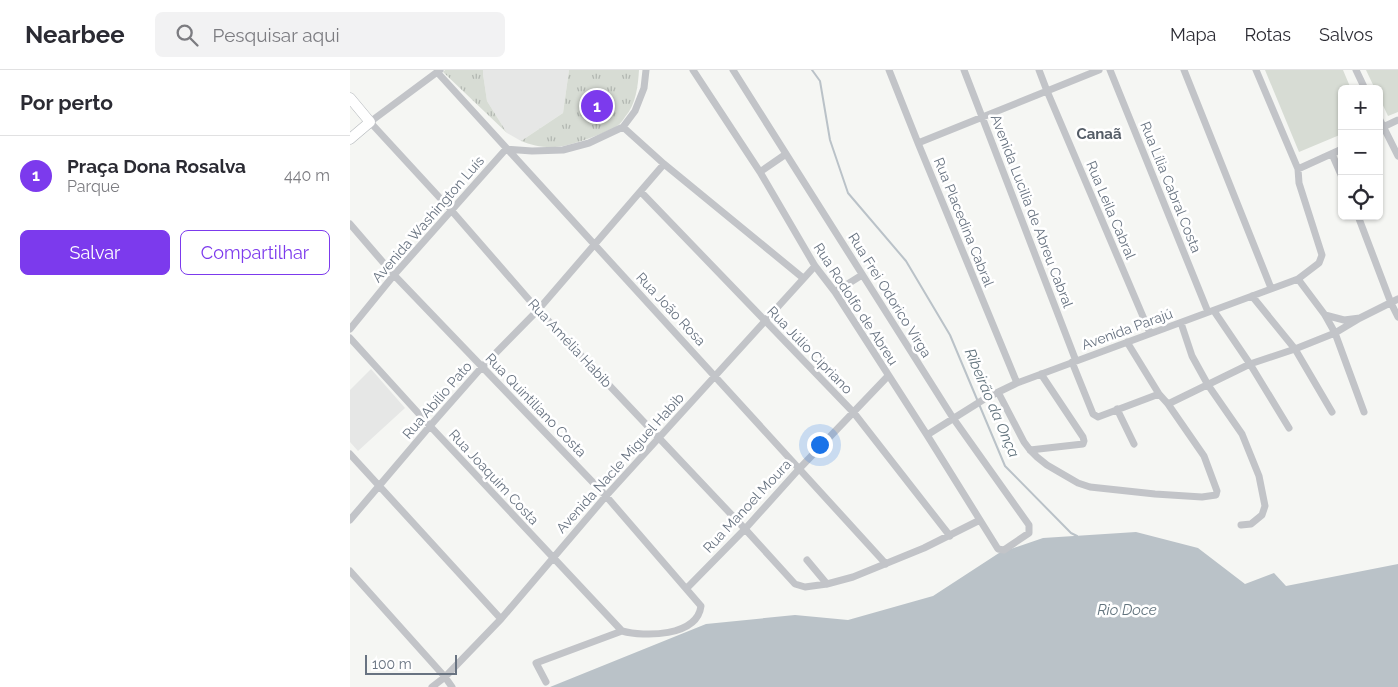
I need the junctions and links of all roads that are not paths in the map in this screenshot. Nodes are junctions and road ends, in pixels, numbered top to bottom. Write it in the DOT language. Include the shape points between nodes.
graph roads {
  1 [pos="646,70"];
  2 [pos="694,70"];
  3 [pos="734,70"];
  4 [pos="889,70"];
  5 [pos="964,70"];
  6 [pos="1039,70"];
  7 [pos="1099,70"];
  8 [pos="1110,70"];
  9 [pos="1184,70"];
  10 [pos="1256,70"];
  11 [pos="1356,70"];
  12 [pos="438,71"];
  13 [pos="1363,85"];
  14 [pos="1047,91"];
  15 [pos="350,98"];
  16 [pos="982,118"];
  17 [pos="1398,120"];
  18 [pos="370,122"];
  19 [pos="623,127"];
  20 [pos="1383,127"];
  21 [pos="1382,130"];
  22 [pos="350,139"];
  23 [pos="918,143"];
  24 [pos="506,149"];
  25 [pos="1338,151"];
  26 [pos="786,154"];
  27 [pos="1332,154"];
  28 [pos="1398,156"];
  29 [pos="664,164"];
  30 [pos="1298,169"];
  31 [pos="760,172"];
  32 [pos="1341,175"];
  33 [pos="641,192"];
  34 [pos="451,210"];
  35 [pos="1360,220"];
  36 [pos="350,224"];
  37 [pos="595,245"];
  38 [pos="815,266"];
  39 [pos="394,274"];
  40 [pos="862,275"];
  41 [pos="803,278"];
  42 [pos="1298,279"];
  43 [pos="1270,288"];
  44 [pos="834,292"];
  45 [pos="1252,296"];
  46 [pos="1394,301"];
  47 [pos="538,310"];
  48 [pos="1211,312"];
  49 [pos="1325,315"];
  50 [pos="1398,317"];
  51 [pos="1360,318"];
  52 [pos="766,321"];
  53 [pos="1181,323"];
  54 [pos="350,329"];
  55 [pos="1150,333"];
  56 [pos="1336,333"];
  57 [pos="350,338"];
  58 [pos="1127,342"];
  59 [pos="1295,349"];
  60 [pos="1074,362"];
  61 [pos="1250,364"];
  62 [pos="482,368"];
  63 [pos="1041,374"];
  64 [pos="715,376"];
  65 [pos="888,376"];
  66 [pos="1016,383"];
  67 [pos="1208,384"];
  68 [pos="998,392"];
  69 [pos="1159,394"];
  70 [pos="1168,404"];
  71 [pos="1117,409"];
  72 [pos="1332,412"];
  73 [pos="1364,412"];
  74 [pos="854,413"];
  75 [pos="953,418"];
  76 [pos="430,426"];
  77 [pos="1289,428"];
  78 [pos="927,436"];
  79 [pos="659,437"];
  80 [pos="1134,444"];
  81 [pos="1030,450"];
  82 [pos="350,454"];
  83 [pos="799,469"];
  84 [pos="379,486"];
  85 [pos="606,496"];
  86 [pos="350,520"];
  87 [pos="980,520"];
  88 [pos="1240,525"];
  89 [pos="745,529"];
  90 [pos="950,536"];
  91 [pos="1000,550"];
  92 [pos="553,558"];
  93 [pos="807,560"];
  94 [pos="886,564"];
  95 [pos="350,571"];
  96 [pos="827,584"];
  97 [pos="686,588"];
  98 [pos="501,619"];
  99 [pos="622,631"];
  100 [pos="445,677"];
  101 [pos="546,682"];
  102 [pos="432,687"];
  103 [pos="452,687"];
  1 -- 19 [label="street" via="644,88 635,112"];
  2 -- 31 [label="street, Rua Rodolfo de Abreu"];
  3 -- 26 [label="street, Rua Frei Odorico Virga"];
  4 -- 23 [label="street, Rua Placedina Cabral"];
  5 -- 16 [label="street, Avenida Lucilia de Abreu Cabral"];
  6 -- 14 [label="street, Rua Leila Cabral"];
  7 -- 14 [label="street"];
  8 -- 48 [label="street, Rua Lília Cabral Costa"];
  9 -- 43 [label="street"];
  10 -- 30 [label="street"];
  11 -- 13 [label="street"];
  12 -- 18 [label="street"];
  12 -- 24 [label="street, Rua João Rosa"];
  14 -- 16 [label="street"];
  14 -- 55 [label="street, Rua Leila Cabral"];
  15 -- 18 [label="street, Rua Amélia Habib"];
  16 -- 23 [label="street"];
  16 -- 60 [label="street, Avenida Lucilia de Abreu Cabral"];
  17 -- 20 [label="street"];
  18 -- 22 [label="street"];
  18 -- 34 [label="street, Rua Amélia Habib"];
  19 -- 24 [label="street" via="563,150"];
  19 -- 29 [label="street"];
  21 -- 28 [label="street"];
  23 -- 66 [label="street, Rua Placedina Cabral"];
  24 -- 34 [label="street, Avenida Washington Luís"];
  24 -- 37 [label="street, Rua João Rosa"];
  25 -- 27 [label="street"];
  26 -- 31 [label="street"];
  26 -- 40 [label="street, Rua Frei Odorico Virga"];
  27 -- 30 [label="street"];
  27 -- 32 [label="street"];
  29 -- 33 [label="street, Rua Abílio Pato"];
  29 -- 41 [label="street"];
  30 -- 42 [label="street, Avenida Parajú" via="1299,183 1322,255 1319,263"];
  31 -- 38 [label="street, Rua Rodolfo de Abreu"];
  33 -- 37 [label="street, Rua Abílio Pato"];
  33 -- 52 [label="street, Rua Júlio Cipriano"];
  34 -- 39 [label="street, Avenida Washington Luís"];
  34 -- 47 [label="street, Rua Amélia Habib"];
  35 -- 46 [label="street"];
  36 -- 39 [label="street, Rua Quintiliano Costa"];
  37 -- 47 [label="street, Rua Abílio Pato"];
  37 -- 64 [label="street, Rua João Rosa"];
  38 -- 41 [label="street, Avenida Nacle Miguel Habib"];
  38 -- 44 [label="street, Rua Rodolfo de Abreu"];
  39 -- 54 [label="street, Avenida Washington Luís"];
  39 -- 62 [label="street, Rua Quintiliano Costa"];
  40 -- 44 [label="street"];
  40 -- 75 [label="street, Rua Frei Odorico Virga"];
  41 -- 52 [label="street, Avenida Nacle Miguel Habib"];
  42 -- 43 [label="street, Avenida Parajú"];
  42 -- 49 [label="street"];
  43 -- 45 [label="street, Avenida Parajú"];
  44 -- 65 [label="street, Rua Rodolfo de Abreu"];
  45 -- 48 [label="street, Avenida Parajú"];
  45 -- 59 [label="street"];
  46 -- 50 [label="street"];
  46 -- 51 [label="street"];
  47 -- 62 [label="street, Rua Abílio Pato"];
  47 -- 79 [label="street, Rua Amélia Habib"];
  48 -- 53 [label="street, Avenida Parajú"];
  48 -- 61 [label="street, Rua Lília Cabral Costa"];
  49 -- 51 [label="street" via="1344,320"];
  49 -- 56 [label="street"];
  51 -- 56 [label="street"];
  52 -- 64 [label="street, Avenida Nacle Miguel Habib"];
  52 -- 74 [label="street, Rua Júlio Cipriano"];
  53 -- 55 [label="street, Avenida Parajú"];
  53 -- 67 [label="street" via="1192,356"];
  55 -- 58 [label="street, Avenida Parajú"];
  56 -- 59 [label="street"];
  56 -- 73 [label="street"];
  57 -- 76 [label="street, Rua Joaquim Costa"];
  58 -- 60 [label="street, Avenida Parajú"];
  58 -- 69 [label="street"];
  59 -- 61 [label="street"];
  59 -- 72 [label="street"];
  60 -- 63 [label="street, Avenida Parajú"];
  60 -- 71 [label="street, Avenida Lucilia de Abreu Cabral" via="1093,414 1098,416"];
  61 -- 67 [label="street"];
  61 -- 77 [label="street, Rua Lília Cabral Costa"];
  62 -- 76 [label="street, Rua Abílio Pato"];
  62 -- 85 [label="street, Rua Quintiliano Costa"];
  63 -- 66 [label="street, Avenida Parajú"];
  63 -- 81 [label="street" via="1084,441 1083,444"];
  64 -- 79 [label="street, Avenida Nacle Miguel Habib"];
  64 -- 83 [label="street, Rua João Rosa"];
  65 -- 74 [label="street, Rua Manoel Moura"];
  65 -- 78 [label="street, Rua Rodolfo de Abreu"];
  66 -- 68 [label="street, Avenida Parajú"];
  67 -- 70 [label="street"];
  67 -- 88 [label="street" via="1242,434 1259,476 1265,506 1262,515 1251,524"];
  68 -- 75 [label="street, Avenida Parajú"];
  68 -- 81 [label="street"];
  69 -- 70 [label="street"];
  69 -- 71 [label="street"];
  70 -- 81 [label="street" via="1204,456 1217,493 1214,496 1090,487 1047,465"];
  71 -- 80 [label="street"];
  74 -- 83 [label="street, Rua Manoel Moura"];
  74 -- 90 [label="street, Rua Júlio Cipriano"];
  75 -- 78 [label="street, Avenida Parajú"];
  75 -- 91 [label="street, Rua Frei Odorico Virga" via="1029,525 1029,533"];
  76 -- 84 [label="street, Rua Abílio Pato"];
  76 -- 92 [label="street, Rua Joaquim Costa"];
  78 -- 87 [label="street, Rua Rodolfo de Abreu"];
  79 -- 85 [label="street, Avenida Nacle Miguel Habib"];
  79 -- 89 [label="street, Rua Amélia Habib"];
  82 -- 84 [label="street"];
  83 -- 89 [label="street, Rua Manoel Moura"];
  83 -- 94 [label="street, Rua João Rosa"];
  84 -- 86 [label="street, Rua Abílio Pato"];
  84 -- 98 [label="street"];
  85 -- 92 [label="street, Avenida Nacle Miguel Habib"];
  85 -- 97 [label="street, Rua Quintiliano Costa"];
  87 -- 90 [label="street"];
  87 -- 91 [label="street, Rua Rodolfo de Abreu"];
  89 -- 96 [label="street, Rua Amélia Habib" via="795,584 805,587"];
  89 -- 97 [label="street, Rua Manoel Moura"];
  90 -- 94 [label="street"];
  92 -- 98 [label="street, Avenida Nacle Miguel Habib"];
  92 -- 99 [label="street, Rua Joaquim Costa"];
  93 -- 96 [label="street"];
  94 -- 96 [label="street"];
  95 -- 100 [label="street"];
  97 -- 99 [label="street, Rua Quintiliano Costa" via="701,606 693,621 681,629 650,635"];
  98 -- 100 [label="street, Avenida Nacle Miguel Habib"];
  99 -- 101 [label="street" via="536,663"];
  100 -- 102 [label="street, Avenida Nacle Miguel Habib"];
  100 -- 103 [label="street"];
}
